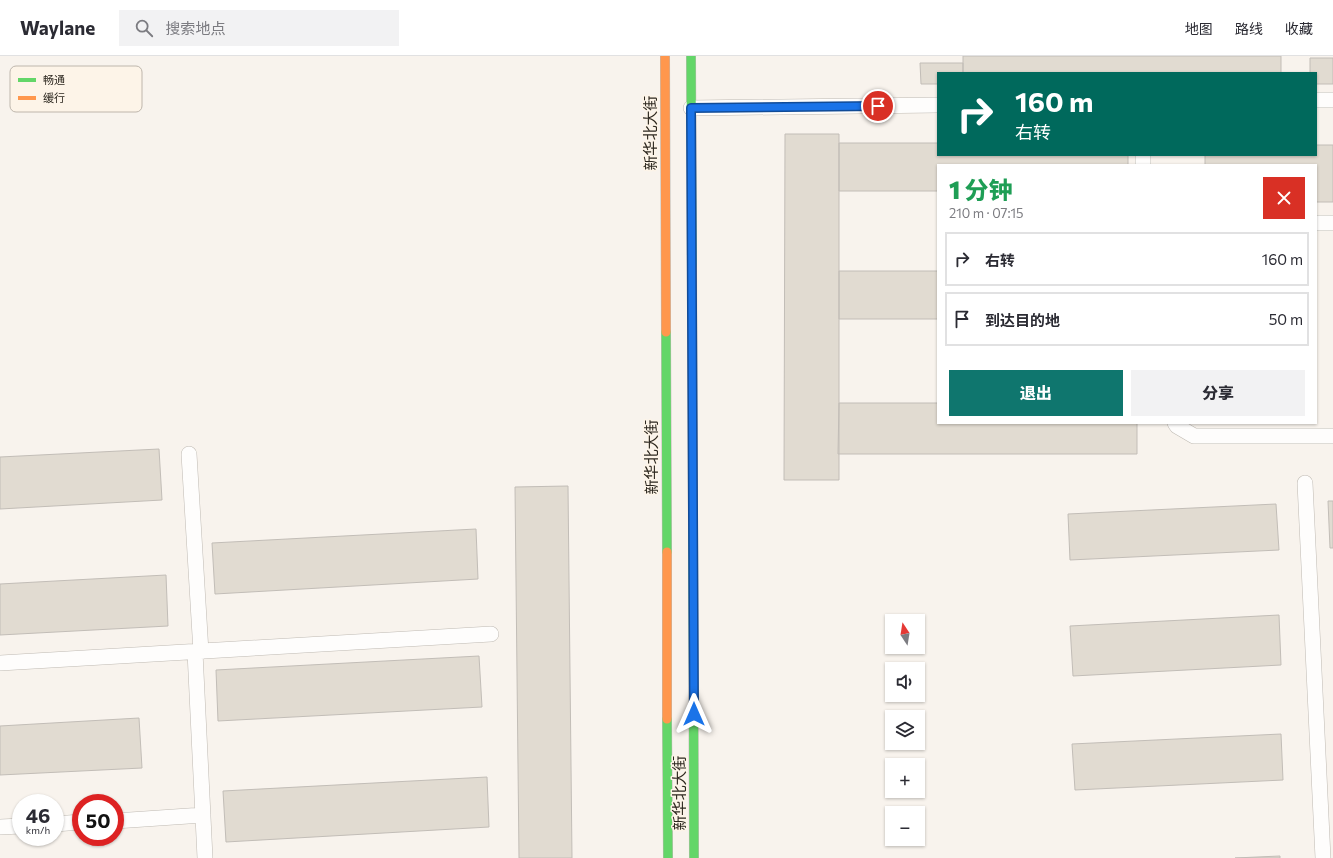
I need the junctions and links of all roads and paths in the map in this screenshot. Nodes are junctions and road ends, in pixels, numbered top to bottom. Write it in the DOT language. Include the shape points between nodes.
graph roads {
  1 [pos="665,56"];
  2 [pos="691,56"];
  3 [pos="1317,100"];
  4 [pos="1333,100"];
  5 [pos="937,105"];
  6 [pos="691,108"];
  7 [pos="1317,223"];
  8 [pos="1333,223"];
  9 [pos="1175,424"];
  10 [pos="1333,436"];
  11 [pos="189,454"];
  12 [pos="1305,483"];
  13 [pos="491,634"];
  14 [pos="198,652"];
  15 [pos="0,664"];
  16 [pos="203,815"];
  17 [pos="124,819"];
  18 [pos="12,826"];
  19 [pos="0,827"];
  20 [pos="205,858"];
  21 [pos="668,858"];
  22 [pos="694,858"];
  23 [pos="1323,858"];
  1 -- 21 [label="main road, 新华北大街"];
  2 -- 6 [label="main road, 新华北大街"];
  3 -- 4 [label="lane"];
  5 -- 6 [label="lane"];
  6 -- 22 [label="main road, 新华北大街"];
  7 -- 8 [label="lane"];
  9 -- 10 [label="lane" via="1194,436"];
  11 -- 14 [label="lane"];
  12 -- 23 [label="lane"];
  13 -- 14 [label="lane"];
  14 -- 15 [label="lane"];
  14 -- 16 [label="lane"];
  16 -- 17 [label="lane"];
  16 -- 20 [label="lane"];
  18 -- 19 [label="lane"];
}
